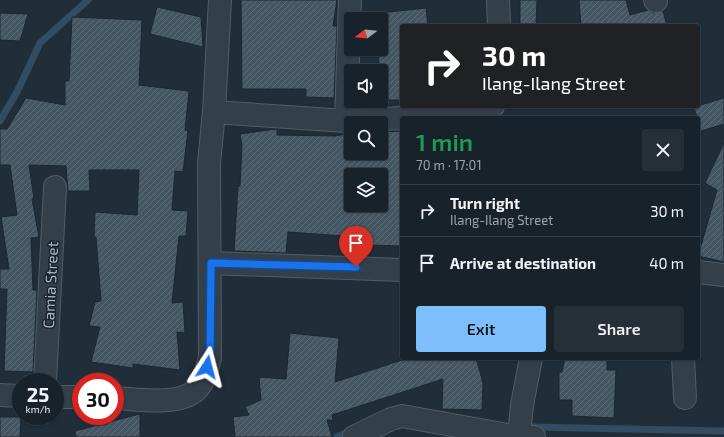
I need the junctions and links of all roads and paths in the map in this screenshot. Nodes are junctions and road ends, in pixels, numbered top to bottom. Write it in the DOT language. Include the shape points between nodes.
graph roads {
  1 [pos="220,0"];
  2 [pos="350,0"];
  3 [pos="498,0"];
  4 [pos="499,24"];
  5 [pos="491,108"];
  6 [pos="214,112"];
  7 [pos="346,116"];
  8 [pos="470,116"];
  9 [pos="388,118"];
  10 [pos="400,118"];
  11 [pos="344,120"];
  12 [pos="55,187"];
  13 [pos="211,263"];
  14 [pos="400,270"];
  15 [pos="700,272"];
  16 [pos="724,275"];
  17 [pos="531,360"];
  18 [pos="683,360"];
  19 [pos="45,373"];
  20 [pos="0,395"];
  21 [pos="12,396"];
  22 [pos="124,398"];
  23 [pos="684,398"];
  24 [pos="523,436"];
  25 [pos="354,437"];
  1 -- 6 [label="street"];
  2 -- 7 [label="street"];
  3 -- 4 [label="street"];
  5 -- 8 [label="street" via="486,112"];
  6 -- 11 [label="street"];
  6 -- 13 [label="street" via="209,163"];
  9 -- 10 [label="street"];
  12 -- 19 [label="street, Camia Street"];
  13 -- 14 [label="street"];
  13 -- 22 [label="street" via="210,358 196,391 170,400"];
  15 -- 16 [label="street"];
  17 -- 24 [label="street" via="522,405"];
  18 -- 23 [label="street"];
  20 -- 21 [label="street"];
  24 -- 25 [label="street" via="402,416"];
}
